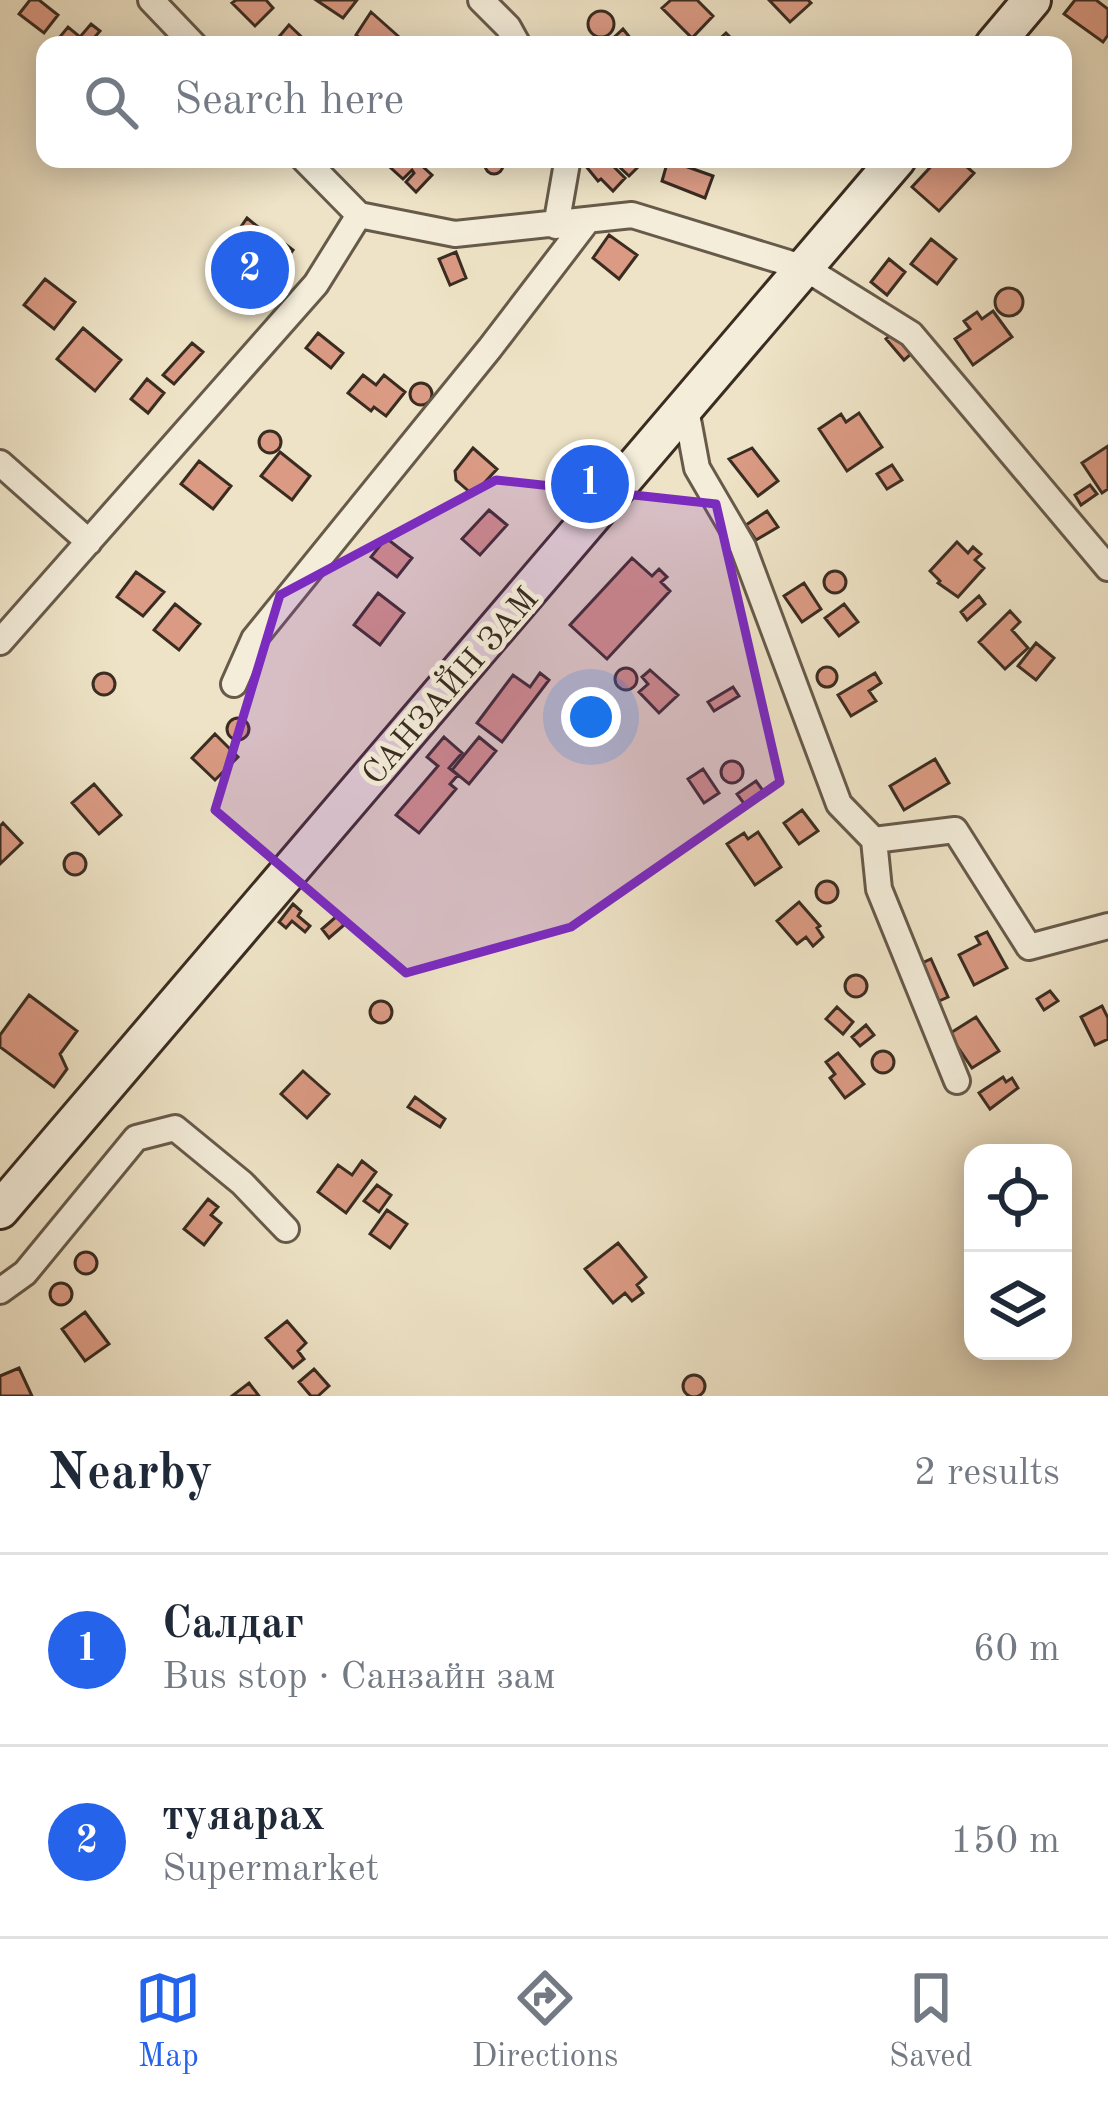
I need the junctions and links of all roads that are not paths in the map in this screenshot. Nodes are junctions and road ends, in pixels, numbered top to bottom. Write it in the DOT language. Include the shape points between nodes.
graph roads {
  1 [pos="151,0"];
  2 [pos="481,0"];
  3 [pos="1032,0"];
  4 [pos="185,36"];
  5 [pos="513,36"];
  6 [pos="1002,36"];
  7 [pos="313,168"];
  8 [pos="566,168"];
  9 [pos="889,168"];
  10 [pos="358,215"];
  11 [pos="588,220"];
  12 [pos="556,226"];
  13 [pos="805,268"];
  14 [pos="686,409"];
  15 [pos="0,463"];
  16 [pos="88,542"];
  17 [pos="1108,568"];
  18 [pos="0,642"];
  19 [pos="234,684"];
  20 [pos="874,840"];
  21 [pos="1108,926"];
  22 [pos="957,1081"];
  23 [pos="0,1210"];
  24 [pos="286,1229"];
  25 [pos="0,1291"];
  1 -- 4 [label="street"];
  2 -- 5 [label="street"];
  3 -- 6 [label="main road"];
  7 -- 10 [label="street"];
  8 -- 12 [label="street"];
  9 -- 13 [label="main road, САНЗАЙН ЗАМ"];
  10 -- 12 [label="street" via="455,234"];
  10 -- 16 [label="street" via="316,284"];
  11 -- 12 [label="street"];
  11 -- 13 [label="street" via="632,215"];
  11 -- 19 [label="street" via="254,639"];
  13 -- 14 [label="main road, САНЗАЙН ЗАМ"];
  13 -- 17 [label="street" via="911,334"];
  14 -- 20 [label="street" via="697,468 743,548 839,804"];
  14 -- 23 [label="main road, САНЗАЙН ЗАМ"];
  15 -- 16 [label="street"];
  16 -- 18 [label="street"];
  20 -- 21 [label="street" via="955,830 1028,947"];
  20 -- 22 [label="street" via="879,889"];
  24 -- 25 [label="street" via="176,1128 136,1138 25,1273"];
}
